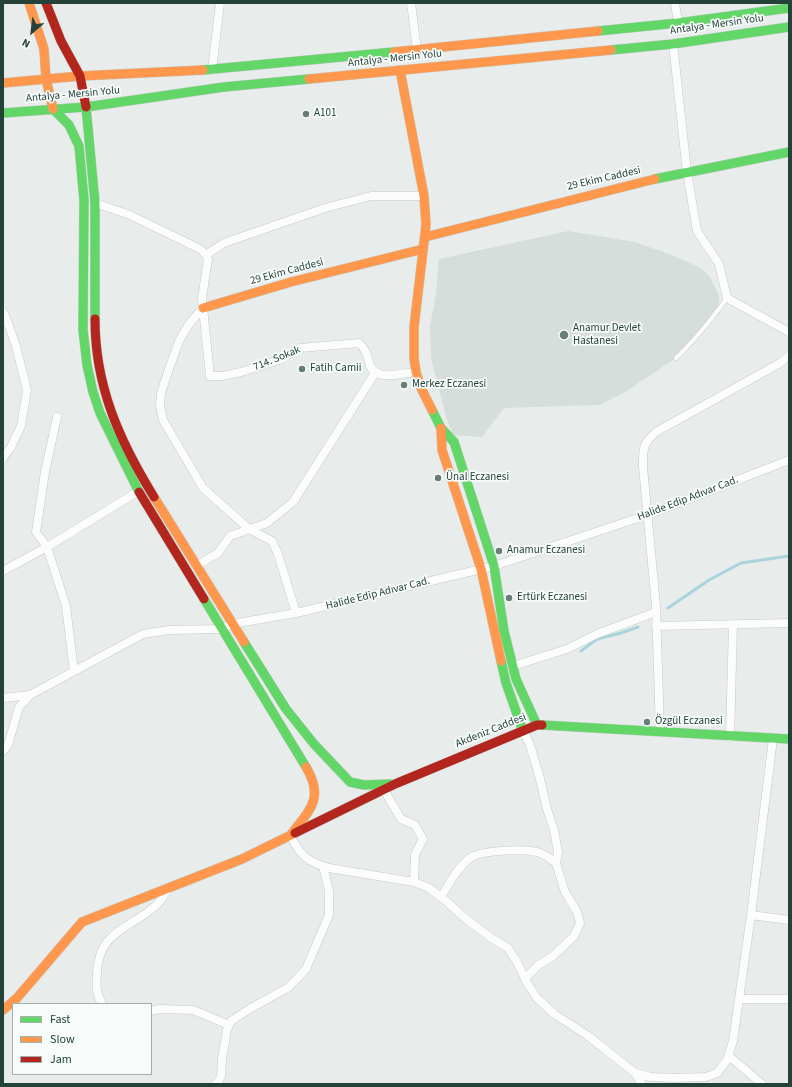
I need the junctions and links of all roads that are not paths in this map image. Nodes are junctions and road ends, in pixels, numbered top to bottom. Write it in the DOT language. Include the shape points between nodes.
graph roads {
  1 [pos="29,3"];
  2 [pos="46,3"];
  3 [pos="220,3"];
  4 [pos="411,3"];
  5 [pos="675,3"];
  6 [pos="788,6"];
  7 [pos="678,23"];
  8 [pos="789,27"];
  9 [pos="673,44"];
  10 [pos="417,50"];
  11 [pos="212,70"];
  12 [pos="400,70"];
  13 [pos="80,76"];
  14 [pos="46,79"];
  15 [pos="3,83"];
  16 [pos="86,107"];
  17 [pos="53,109"];
  18 [pos="3,113"];
  19 [pos="789,152"];
  20 [pos="687,172"];
  21 [pos="424,196"];
  22 [pos="95,203"];
  23 [pos="425,236"];
  24 [pos="423,249"];
  25 [pos="206,255"];
  26 [pos="727,298"];
  27 [pos="203,308"];
  28 [pos="3,312"];
  29 [pos="789,332"];
  30 [pos="789,356"];
  31 [pos="676,358"];
  32 [pos="416,372"];
  33 [pos="375,373"];
  34 [pos="58,417"];
  35 [pos="441,428"];
  36 [pos="3,458"];
  37 [pos="789,460"];
  38 [pos="140,490"];
  39 [pos="647,515"];
  40 [pos="249,529"];
  41 [pos="47,547"];
  42 [pos="196,566"];
  43 [pos="494,566"];
  44 [pos="481,569"];
  45 [pos="3,571"];
  46 [pos="656,612"];
  47 [pos="296,613"];
  48 [pos="789,623"];
  49 [pos="232,624"];
  50 [pos="733,625"];
  51 [pos="656,626"];
  52 [pos="222,629"];
  53 [pos="513,666"];
  54 [pos="74,670"];
  55 [pos="30,695"];
  56 [pos="3,698"];
  57 [pos="537,725"];
  58 [pos="524,731"];
  59 [pos="660,732"];
  60 [pos="730,737"];
  61 [pos="773,739"];
  62 [pos="789,740"];
  63 [pos="3,751"];
  64 [pos="394,784"];
  65 [pos="384,790"];
  66 [pos="290,835"];
  67 [pos="556,863"];
  68 [pos="323,866"];
  69 [pos="414,882"];
  70 [pos="169,888"];
  71 [pos="441,897"];
  72 [pos="751,915"];
  73 [pos="789,920"];
  74 [pos="525,979"];
  75 [pos="739,999"];
  76 [pos="789,999"];
  77 [pos="102,1003"];
  78 [pos="3,1010"];
  79 [pos="152,1011"];
  80 [pos="229,1025"];
  81 [pos="729,1056"];
  82 [pos="635,1073"];
  83 [pos="216,1084"];
  84 [pos="642,1084"];
  85 [pos="762,1084"];
  1 -- 14 [label="main road" via="43,42 47,65"];
  2 -- 13 [label="main road" via="61,41"];
  3 -- 11 [label="street"];
  4 -- 10 [label="street"];
  5 -- 7 [label="street"];
  6 -- 7 [label="main road, Antalya - Mersin Yolu"];
  7 -- 10 [label="main road, Antalya - Mersin Yolu"];
  8 -- 9 [label="main road, Antalya - Mersin Yolu"];
  9 -- 12 [label="main road, Antalya - Mersin Yolu"];
  9 -- 20 [label="street"];
  10 -- 11 [label="main road, Antalya - Mersin Yolu"];
  11 -- 13 [label="main road, Antalya - Mersin Yolu"];
  12 -- 16 [label="main road, Antalya - Mersin Yolu" via="224,87"];
  12 -- 21 [label="main road"];
  13 -- 14 [label="main road, Antalya - Mersin Yolu"];
  13 -- 16 [label="main road"];
  14 -- 15 [label="main road, Antalya - Mersin Yolu"];
  14 -- 17 [label="main road"];
  16 -- 17 [label="main road, Antalya - Mersin Yolu"];
  16 -- 22 [label="main road"];
  17 -- 18 [label="main road, Antalya - Mersin Yolu"];
  17 -- 38 [label="main road" via="69,125 79,146 84,200 83,330 93,392 100,413"];
  19 -- 20 [label="main road, 29 Ekim Caddesi"];
  20 -- 23 [label="main road, 29 Ekim Caddesi"];
  20 -- 26 [label="street" via="697,231 719,264"];
  21 -- 23 [label="main road"];
  21 -- 25 [label="street" via="371,196 325,208 224,243"];
  22 -- 25 [label="street" via="130,215 200,249"];
  22 -- 42 [label="main road" via="95,328 103,388 110,411 146,486"];
  23 -- 24 [label="main road"];
  24 -- 27 [label="main road, 29 Ekim Caddesi" via="291,282"];
  24 -- 32 [label="main road" via="414,327"];
  25 -- 27 [label="street" via="208,259 202,298"];
  26 -- 29 [label="street"];
  26 -- 31 [label="lane" via="691,344"];
  27 -- 33 [label="street, 714. Sokak" via="210,376 241,372 282,359 300,348 359,343 368,355 370,367"];
  27 -- 40 [label="street" via="179,341 161,393 161,413 203,488"];
  28 -- 36 [label="street" via="16,346 27,390 21,426"];
  30 -- 39 [label="street" via="648,439 643,448"];
  32 -- 33 [label="street" via="384,376"];
  32 -- 35 [label="main road"];
  33 -- 40 [label="street" via="293,502 267,523"];
  34 -- 41 [label="street" via="45,472 36,532"];
  35 -- 43 [label="main road" via="454,442"];
  35 -- 44 [label="main road" via="442,450"];
  37 -- 39 [label="street, Halide Edip Adıvar Cad."];
  38 -- 41 [label="street"];
  38 -- 52 [label="main road"];
  39 -- 43 [label="street, Halide Edip Adıvar Cad."];
  39 -- 46 [label="street"];
  40 -- 42 [label="street" via="230,536 218,553"];
  40 -- 47 [label="street" via="272,541"];
  41 -- 45 [label="street"];
  41 -- 54 [label="street" via="66,606"];
  42 -- 49 [label="main road"];
  43 -- 44 [label="street, Halide Edip Adıvar Cad."];
  43 -- 53 [label="main road" via="504,631"];
  44 -- 47 [label="street, Halide Edip Adıvar Cad."];
  44 -- 58 [label="main road" via="506,682"];
  46 -- 51 [label="street"];
  46 -- 53 [label="street" via="597,634 566,649"];
  47 -- 49 [label="street, Halide Edip Adıvar Cad."];
  48 -- 50 [label="street"];
  49 -- 52 [label="street, Halide Edip Adıvar Cad."];
  49 -- 64 [label="main road" via="286,709 314,744 350,782 364,785"];
  50 -- 51 [label="street"];
  50 -- 60 [label="street"];
  51 -- 59 [label="street"];
  52 -- 54 [label="street, Halide Edip Adıvar Cad." via="169,630 143,634"];
  52 -- 66 [label="main road" via="313,779 315,798 310,810"];
  53 -- 57 [label="main road" via="516,679"];
  54 -- 55 [label="street, Halide Edip Adıvar Cad."];
  55 -- 56 [label="street"];
  55 -- 63 [label="street, Halide Edip Adıvar Cad." via="19,707 8,745"];
  57 -- 58 [label="main road, Akdeniz Caddesi"];
  57 -- 59 [label="main road, Akdeniz Caddesi"];
  58 -- 64 [label="main road, Akdeniz Caddesi"];
  58 -- 67 [label="street" via="554,830 558,852"];
  59 -- 60 [label="main road, Akdeniz Caddesi"];
  60 -- 61 [label="main road, Akdeniz Caddesi"];
  61 -- 62 [label="main road, Akdeniz Caddesi"];
  61 -- 72 [label="street"];
  64 -- 65 [label="main road, Akdeniz Caddesi"];
  65 -- 66 [label="main road, Akdeniz Caddesi"];
  65 -- 69 [label="street" via="401,819 415,825 423,839 415,855"];
  66 -- 68 [label="street" via="296,848 304,856 311,862"];
  66 -- 70 [label="main road, Akdeniz Caddesi" via="242,860"];
  67 -- 71 [label="street" via="539,852 519,850 483,853 471,857 464,864"];
  67 -- 74 [label="street" via="565,892 578,912 580,923 574,936"];
  68 -- 69 [label="street"];
  68 -- 80 [label="street" via="329,891 329,915 306,970 289,987 251,1008"];
  69 -- 71 [label="street" via="429,888"];
  70 -- 77 [label="street" via="155,907 111,937 103,946 97,961 96,990"];
  70 -- 78 [label="main road, Akdeniz Caddesi" via="82,922 17,998"];
  71 -- 74 [label="street" via="466,919 508,948"];
  72 -- 73 [label="street"];
  72 -- 75 [label="street"];
  74 -- 82 [label="street" via="537,998 554,1014 588,1035"];
  75 -- 76 [label="street"];
  75 -- 81 [label="street"];
  79 -- 80 [label="street" via="193,1010"];
  80 -- 83 [label="street" via="221,1077"];
  81 -- 82 [label="street" via="717,1073 706,1077 651,1077"];
  81 -- 85 [label="street"];
  82 -- 84 [label="street"];
}
